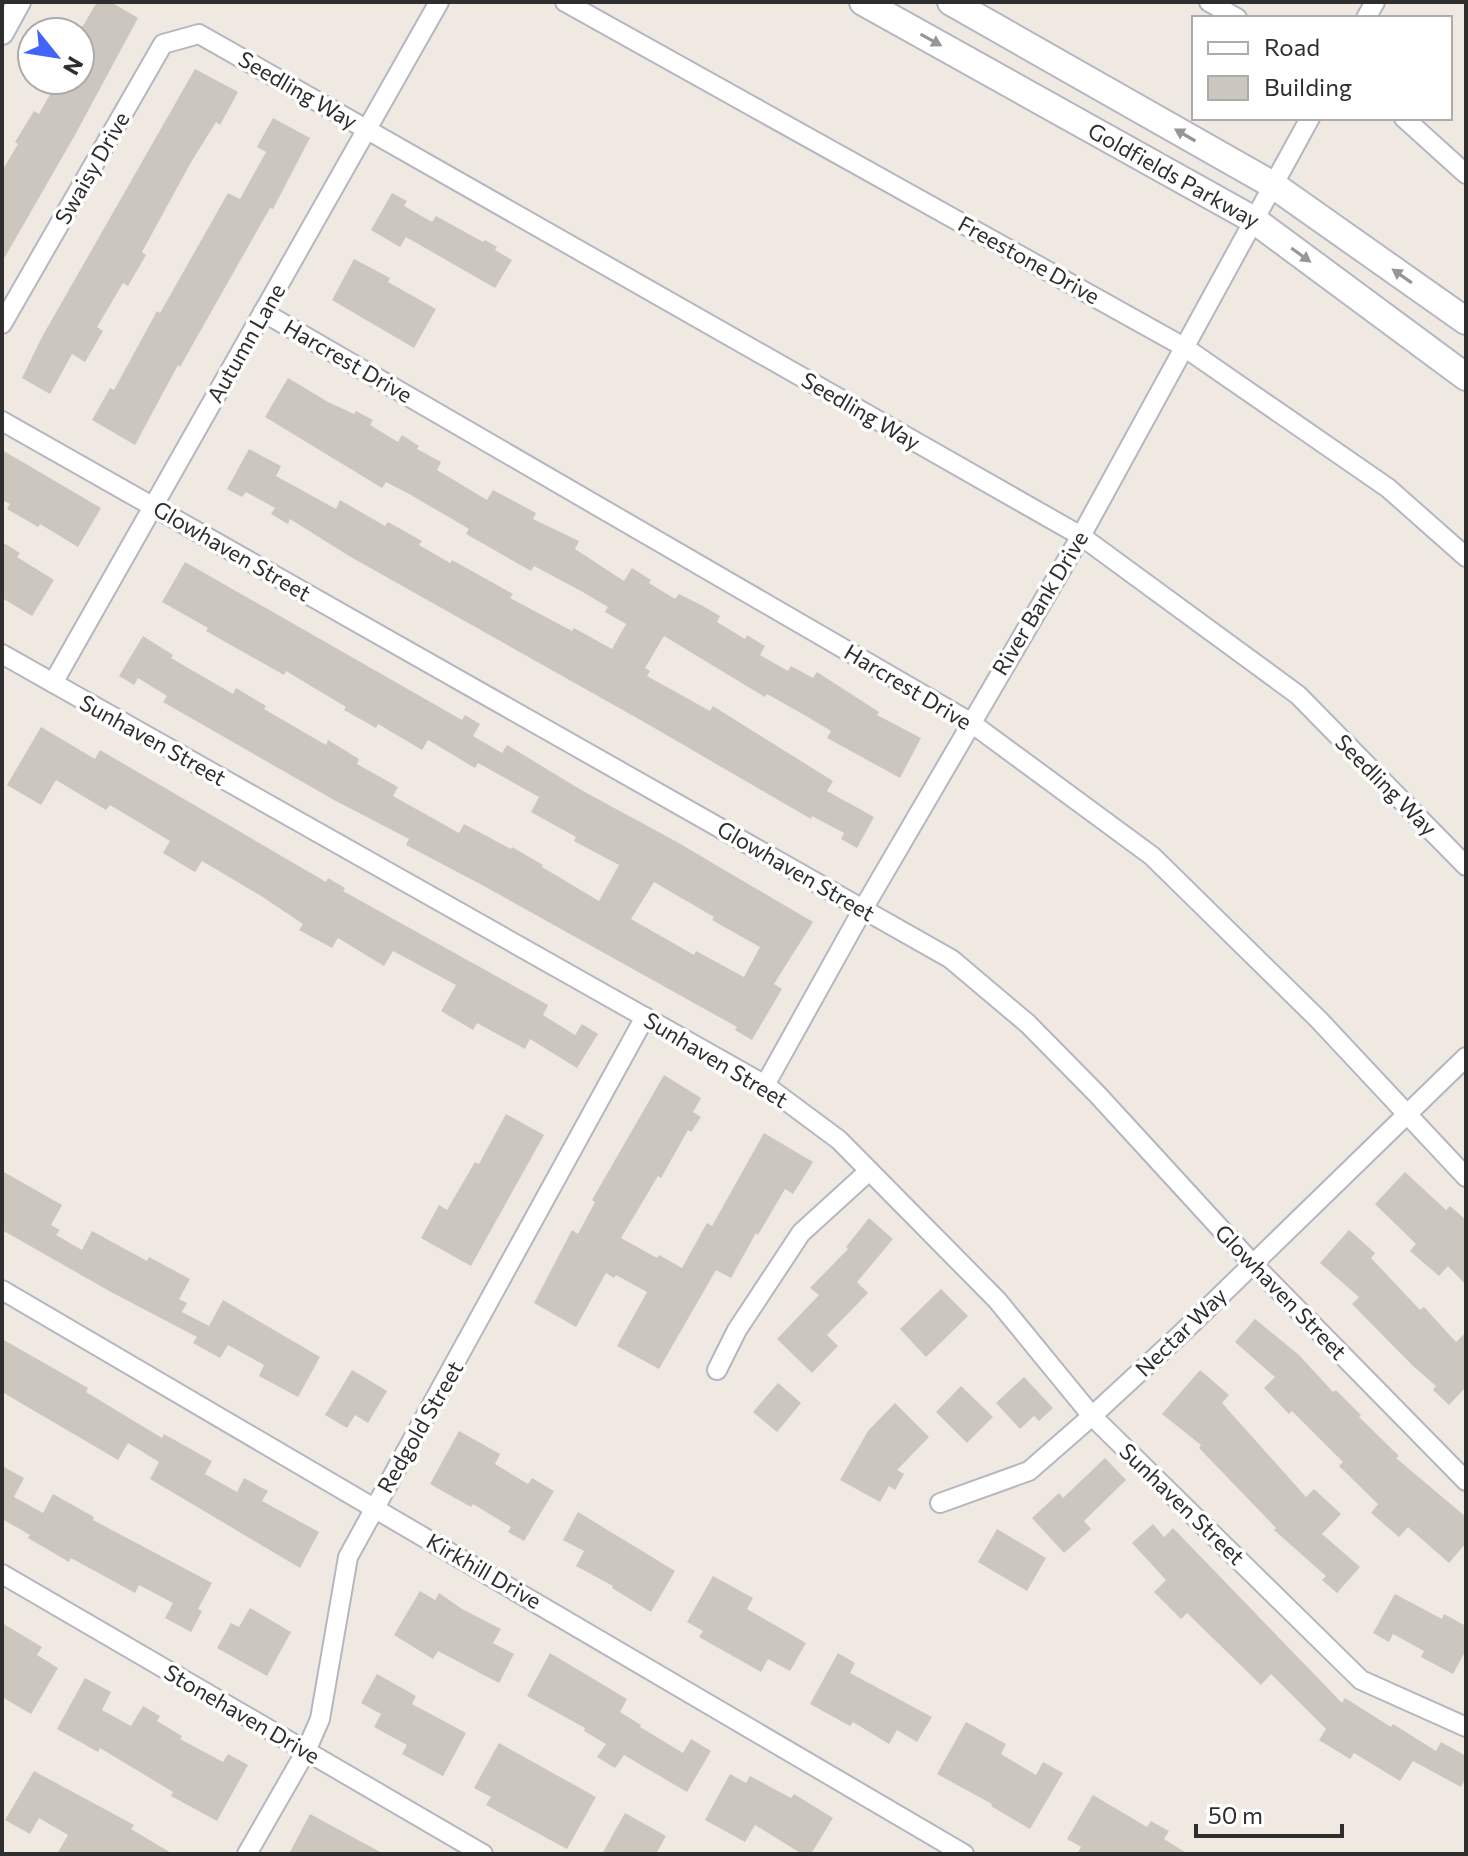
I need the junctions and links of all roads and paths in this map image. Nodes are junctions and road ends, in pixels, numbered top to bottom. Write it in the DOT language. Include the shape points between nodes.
graph roads {
  1 [pos="19,2"];
  2 [pos="439,2"];
  3 [pos="565,2"];
  4 [pos="863,2"];
  5 [pos="951,2"];
  6 [pos="1209,2"];
  7 [pos="1234,16"];
  8 [pos="2,33"];
  9 [pos="199,34"];
  10 [pos="1309,120"];
  11 [pos="1406,120"];
  12 [pos="366,130"];
  13 [pos="1466,174"];
  14 [pos="1273,185"];
  15 [pos="1254,220"];
  16 [pos="263,312"];
  17 [pos="1466,321"];
  18 [pos="2,324"];
  19 [pos="1184,347"];
  20 [pos="1466,377"];
  21 [pos="2,421"];
  22 [pos="153,507"];
  23 [pos="1081,536"];
  24 [pos="1466,557"];
  25 [pos="2,654"];
  26 [pos="53,683"];
  27 [pos="970,722"];
  28 [pos="1466,866"];
  29 [pos="863,909"];
  30 [pos="645,1017"];
  31 [pos="1466,1057"];
  32 [pos="765,1085"];
  33 [pos="1407,1115"];
  34 [pos="869,1171"];
  35 [pos="1466,1177"];
  36 [pos="1252,1263"];
  37 [pos="2,1290"];
  38 [pos="717,1370"];
  39 [pos="1092,1416"];
  40 [pos="1466,1481"];
  41 [pos="940,1503"];
  42 [pos="374,1506"];
  43 [pos="2,1574"];
  44 [pos="1466,1727"];
  45 [pos="306,1751"];
  46 [pos="247,1854"];
  47 [pos="483,1854"];
  48 [pos="964,1854"];
  1 -- 8 [label="street"];
  2 -- 12 [label="street, Autumn Lane"];
  3 -- 19 [label="street, Freestone Drive"];
  4 -- 15 [label="main road, Goldfields Parkway, one-way"];
  14 -- 5 [label="main road, Goldfields Parkway, one-way"];
  6 -- 7 [label="street"];
  9 -- 12 [label="street, Seedling Way"];
  9 -- 18 [label="street, Swaisy Drive" via="163,44"];
  10 -- 14 [label="street, River Bank Drive"];
  11 -- 13 [label="street"];
  12 -- 16 [label="street, Autumn Lane"];
  12 -- 23 [label="street, Seedling Way"];
  14 -- 15 [label="street, River Bank Drive"];
  17 -- 14 [label="main road, Goldfields Parkway, one-way"];
  15 -- 19 [label="street, River Bank Drive"];
  15 -- 20 [label="main road, Goldfields Parkway, one-way"];
  16 -- 22 [label="street, Autumn Lane"];
  16 -- 27 [label="street, Harcrest Drive"];
  19 -- 23 [label="street, River Bank Drive"];
  19 -- 24 [label="street, Freestone Drive" via="1388,488"];
  21 -- 22 [label="street, Glowhaven Street"];
  22 -- 26 [label="street, Autumn Lane"];
  22 -- 29 [label="street, Glowhaven Street"];
  23 -- 27 [label="street, River Bank Drive"];
  23 -- 28 [label="street, Seedling Way" via="1298,695"];
  25 -- 26 [label="street, Sunhaven Street"];
  26 -- 30 [label="street, Sunhaven Street"];
  27 -- 29 [label="street, River Bank Drive"];
  27 -- 33 [label="street, Harcrest Drive" via="1152,856"];
  29 -- 32 [label="street, River Bank Drive"];
  29 -- 36 [label="street, Glowhaven Street" via="951,959 1028,1024"];
  30 -- 32 [label="street, Sunhaven Street"];
  30 -- 42 [label="street, Redgold Street"];
  31 -- 33 [label="street, Nectar Way"];
  32 -- 34 [label="street, Sunhaven Street" via="839,1140"];
  33 -- 35 [label="street, Harcrest Drive"];
  33 -- 36 [label="street, Nectar Way"];
  34 -- 38 [label="street" via="801,1233"];
  34 -- 39 [label="street, Sunhaven Street" via="997,1300"];
  36 -- 39 [label="street, Nectar Way"];
  36 -- 40 [label="street, Glowhaven Street"];
  37 -- 42 [label="street, Kirkhill Drive"];
  39 -- 41 [label="street, Nectar Way" via="1029,1471"];
  39 -- 44 [label="street, Sunhaven Street" via="1361,1680"];
  42 -- 45 [label="street, Redgold Street" via="348,1557 320,1719"];
  42 -- 48 [label="street, Kirkhill Drive"];
  43 -- 45 [label="street, Stonehaven Drive"];
  45 -- 46 [label="street, Redgold Street"];
  45 -- 47 [label="street, Stonehaven Drive"];
}
